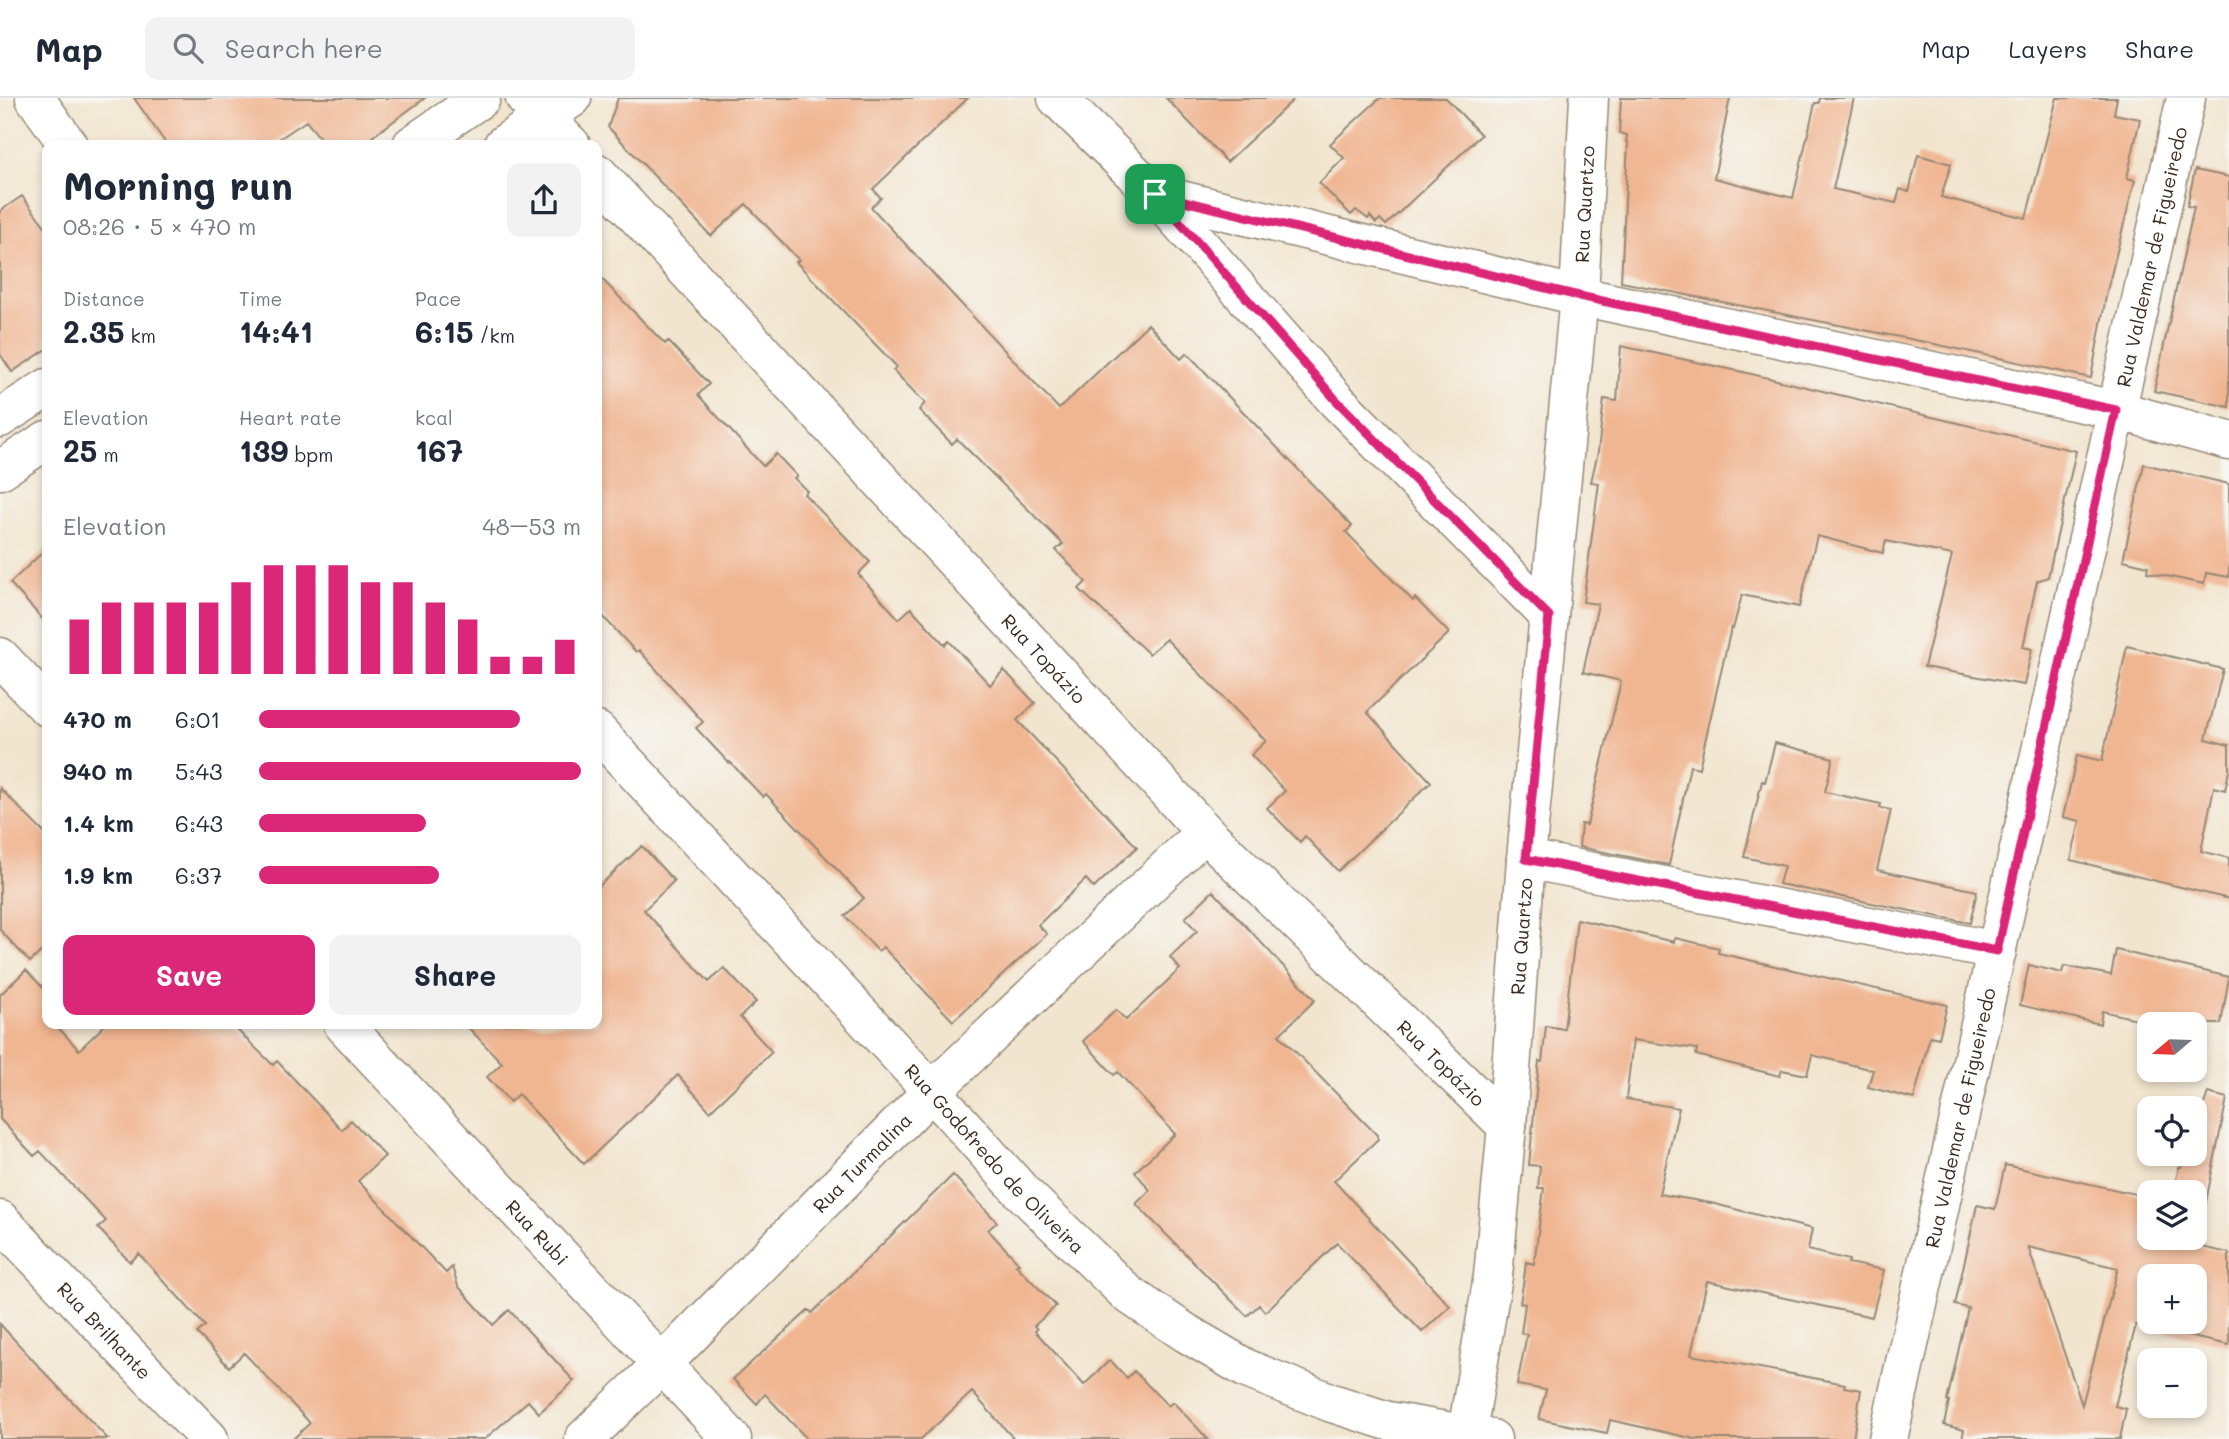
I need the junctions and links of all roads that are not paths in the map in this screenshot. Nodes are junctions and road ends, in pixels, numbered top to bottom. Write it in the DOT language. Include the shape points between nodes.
graph roads {
  1 [pos="35,98"];
  2 [pos="481,98"];
  3 [pos="1057,98"];
  4 [pos="2186,98"];
  5 [pos="1588,99"];
  6 [pos="547,104"];
  7 [pos="64,140"];
  8 [pos="419,140"];
  9 [pos="508,140"];
  10 [pos="568,140"];
  11 [pos="602,178"];
  12 [pos="1155,194"];
  13 [pos="1579,296"];
  14 [pos="42,391"];
  15 [pos="2116,410"];
  16 [pos="0,418"];
  17 [pos="2229,440"];
  18 [pos="42,443"];
  19 [pos="0,470"];
  20 [pos="1549,616"];
  21 [pos="0,657"];
  22 [pos="42,702"];
  23 [pos="602,736"];
  24 [pos="1205,832"];
  25 [pos="1526,859"];
  26 [pos="1997,951"];
  27 [pos="348,1029"];
  28 [pos="932,1091"];
  29 [pos="1507,1126"];
  30 [pos="0,1220"];
  31 [pos="661,1365"];
  32 [pos="1475,1437"];
  33 [pos="209,1439"];
  34 [pos="584,1439"];
  35 [pos="732,1439"];
  36 [pos="1888,1439"];
  1 -- 7 [label="street"];
  2 -- 8 [label="street"];
  3 -- 12 [label="street"];
  4 -- 15 [label="street, Rua Valdemar de Figueiredo"];
  5 -- 13 [label="street, Rua Quartzo"];
  6 -- 9 [label="street"];
  6 -- 10 [label="street"];
  11 -- 24 [label="street, Rua Topázio"];
  12 -- 13 [label="street"];
  12 -- 20 [label="street" via="1336,400"];
  13 -- 15 [label="street"];
  13 -- 20 [label="street, Rua Quartzo"];
  14 -- 16 [label="street"];
  15 -- 17 [label="street"];
  15 -- 26 [label="street, Rua Valdemar de Figueiredo"];
  18 -- 19 [label="street"];
  20 -- 25 [label="street, Rua Quartzo"];
  21 -- 22 [label="street"];
  23 -- 28 [label="street, Rua Godofredo de Oliveira"];
  24 -- 28 [label="street, Rua Turmalina"];
  24 -- 29 [label="street, Rua Topázio"];
  25 -- 26 [label="street"];
  25 -- 29 [label="street, Rua Quartzo"];
  26 -- 36 [label="street, Rua Valdemar de Figueiredo"];
  27 -- 31 [label="street, Rua Rubi"];
  28 -- 31 [label="street, Rua Turmalina"];
  28 -- 32 [label="street, Rua Godofredo de Oliveira" via="1022,1192 1128,1294 1186,1333 1247,1369 1332,1403 1388,1421"];
  29 -- 32 [label="street, Rua Quartzo"];
  30 -- 33 [label="street, Rua Brilhante"];
  31 -- 34 [label="street, Rua Turmalina"];
  31 -- 35 [label="street, Rua Rubi"];
}
